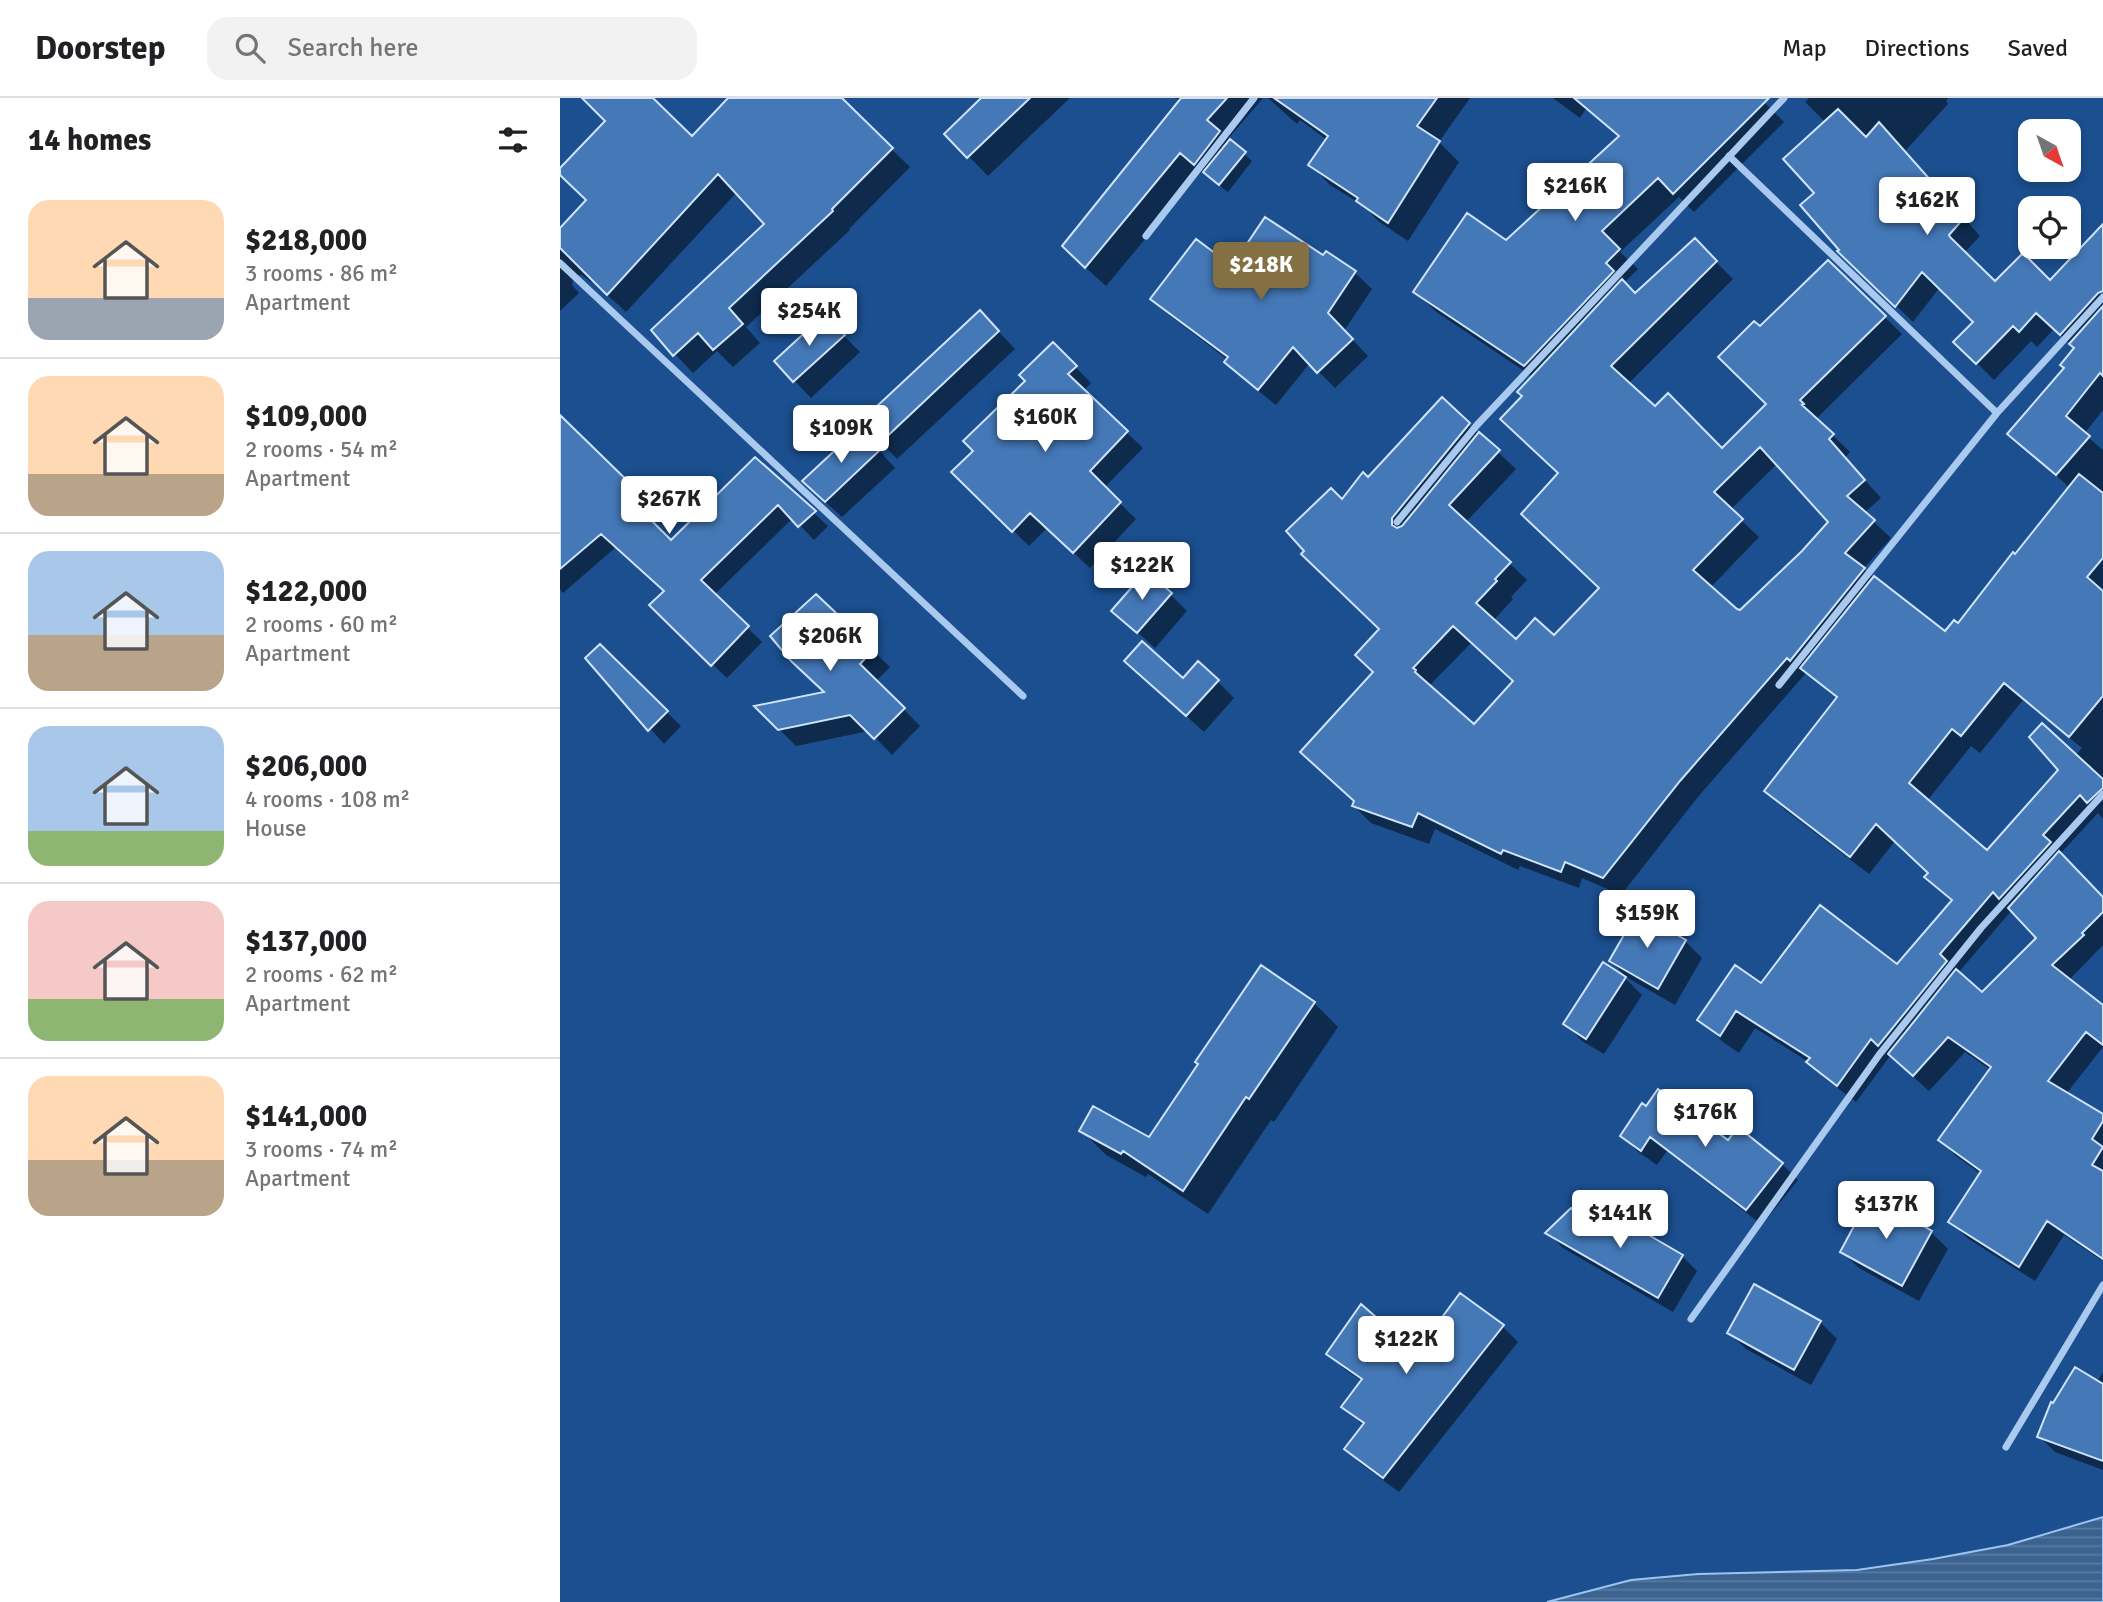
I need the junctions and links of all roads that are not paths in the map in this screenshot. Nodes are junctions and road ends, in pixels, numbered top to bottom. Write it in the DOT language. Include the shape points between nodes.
graph roads {
  1 [pos="1254,98"];
  2 [pos="1784,98"];
  3 [pos="1729,156"];
  4 [pos="1146,236"];
  5 [pos="560,263"];
  6 [pos="2103,297"];
  7 [pos="1997,413"];
  8 [pos="1397,522"];
  9 [pos="1779,685"];
  10 [pos="1023,696"];
  11 [pos="2103,794"];
  12 [pos="2103,1285"];
  13 [pos="1691,1319"];
  14 [pos="2006,1447"];
  1 -- 4 [label="street"];
  2 -- 3 [label="street"];
  3 -- 7 [label="street"];
  3 -- 8 [label="street" via="1476,425"];
  5 -- 10 [label="street"];
  6 -- 7 [label="street"];
  7 -- 9 [label="street"];
  11 -- 13 [label="street" via="1981,928 1879,1055"];
  12 -- 14 [label="street"];
}
